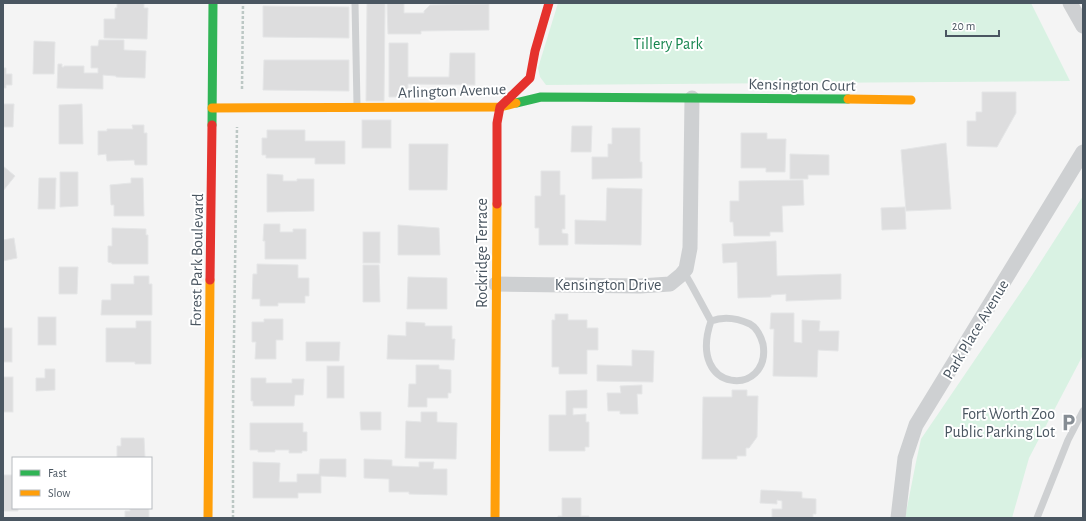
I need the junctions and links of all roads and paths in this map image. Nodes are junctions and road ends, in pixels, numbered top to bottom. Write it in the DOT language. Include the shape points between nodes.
graph roads {
  1 [pos="214,3"];
  2 [pos="243,3"];
  3 [pos="355,3"];
  4 [pos="549,3"];
  5 [pos="1070,3"];
  6 [pos="1083,26"];
  7 [pos="692,98"];
  8 [pos="911,100"];
  9 [pos="500,107"];
  10 [pos="212,108"];
  11 [pos="241,108"];
  12 [pos="357,108"];
  13 [pos="1083,152"];
  14 [pos="684,272"];
  15 [pos="496,284"];
  16 [pos="711,321"];
  17 [pos="1083,411"];
  18 [pos="208,518"];
  19 [pos="234,518"];
  20 [pos="495,518"];
  21 [pos="898,518"];
  22 [pos="1036,518"];
  1 -- 10 [label="street, Forest Park Boulevard"];
  2 -- 11 [label="path"];
  3 -- 12 [label="lane"];
  4 -- 9 [label="street" via="530,78"];
  5 -- 6 [label="street"];
  7 -- 8 [label="street, Kensington Court"];
  7 -- 9 [label="street, Arlington Avenue" via="541,97"];
  7 -- 14 [label="street, Kensington Drive" via="690,248"];
  9 -- 12 [label="street, Arlington Avenue"];
  9 -- 15 [label="street, Rockridge Terrace" via="497,123"];
  10 -- 11 [label="street, Arlington Avenue"];
  10 -- 18 [label="street, Forest Park Boulevard"];
  11 -- 12 [label="street, Arlington Avenue"];
  11 -- 19 [label="path" via="236,118"];
  13 -- 21 [label="street, Park Place Avenue" via="916,425 905,458"];
  14 -- 15 [label="street, Kensington Drive" via="670,284 640,286"];
  14 -- 16 [label="lane"];
  15 -- 20 [label="street, Rockridge Terrace"];
  16 -- 16 [label="lane" via="706,344 713,370 731,381 743,380 757,372 763,357 762,339 752,325 726,317"];
  17 -- 22 [label="lane" via="1068,440"];
}
